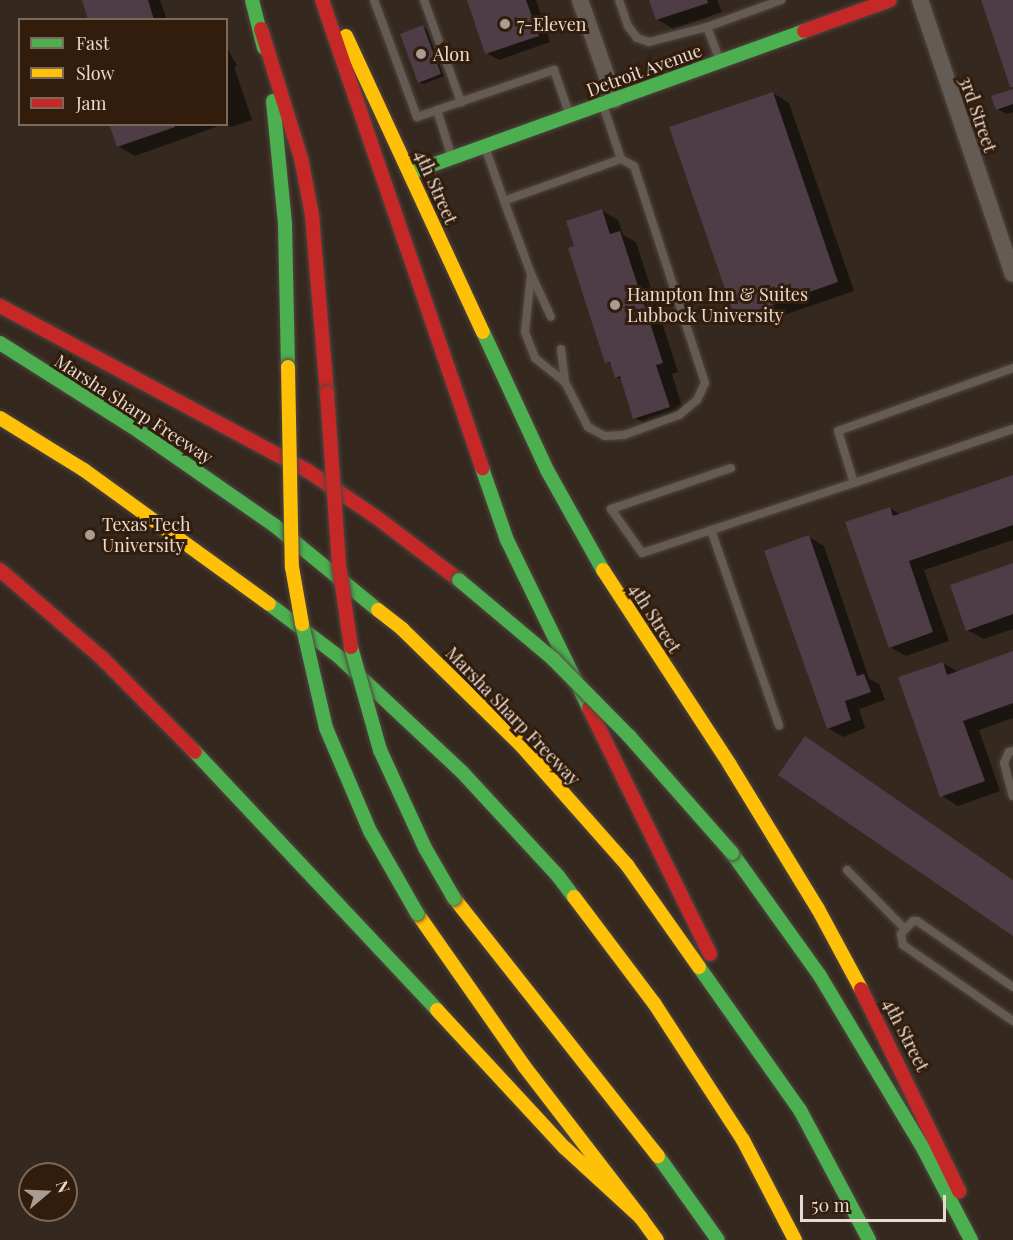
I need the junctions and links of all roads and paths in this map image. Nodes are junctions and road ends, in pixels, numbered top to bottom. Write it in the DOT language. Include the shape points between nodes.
graph roads {
  1 [pos="252,0"];
  2 [pos="322,0"];
  3 [pos="330,0"];
  4 [pos="374,0"];
  5 [pos="424,0"];
  6 [pos="580,0"];
  7 [pos="619,0"];
  8 [pos="781,0"];
  9 [pos="890,0"];
  10 [pos="920,0"];
  11 [pos="856,6"];
  12 [pos="707,27"];
  13 [pos="261,29"];
  14 [pos="720,62"];
  15 [pos="461,102"];
  16 [pos="608,103"];
  17 [pos="437,110"];
  18 [pos="570,116"];
  19 [pos="485,146"];
  20 [pos="452,158"];
  21 [pos="621,159"];
  22 [pos="410,173"];
  23 [pos="504,201"];
  24 [pos="531,274"];
  25 [pos="1013,274"];
  26 [pos="0,306"];
  27 [pos="551,317"];
  28 [pos="0,343"];
  29 [pos="561,349"];
  30 [pos="1013,368"];
  31 [pos="565,381"];
  32 [pos="0,418"];
  33 [pos="1013,429"];
  34 [pos="732,468"];
  35 [pos="854,483"];
  36 [pos="711,530"];
  37 [pos="0,570"];
  38 [pos="778,725"];
  39 [pos="1013,751"];
  40 [pos="1013,796"];
  41 [pos="847,870"];
  42 [pos="905,929"];
  43 [pos="1013,987"];
  44 [pos="1013,1021"];
  45 [pos="800,1110"];
  46 [pos="641,1218"];
  47 [pos="657,1240"];
  48 [pos="718,1240"];
  49 [pos="795,1240"];
  50 [pos="869,1240"];
  51 [pos="970,1240"];
  52 [pos="976,1240"];
  1 -- 13 [label="main road"];
  2 -- 45 [label="main road" via="507,540 654,844 720,971"];
  3 -- 22 [label="main road, 4th Street"];
  4 -- 17 [label="lane" via="417,117"];
  5 -- 15 [label="lane"];
  6 -- 16 [label="street"];
  7 -- 12 [label="lane" via="628,26 637,38 649,42"];
  8 -- 12 [label="lane"];
  9 -- 11 [label="main road, Detroit Avenue"];
  10 -- 25 [label="street, 3rd Street"];
  11 -- 14 [label="main road, Detroit Avenue"];
  12 -- 14 [label="lane"];
  13 -- 46 [label="main road, bridge" via="278,135 285,224 292,567 307,656 326,728 370,831 417,914 524,1066"];
  13 -- 48 [label="main road, bridge" via="301,158 312,215 339,565 351,648 380,750 425,848 454,898 659,1157"];
  14 -- 16 [label="main road, Detroit Avenue"];
  15 -- 17 [label="lane"];
  15 -- 18 [label="lane" via="554,70"];
  16 -- 18 [label="main road, Detroit Avenue"];
  16 -- 21 [label="lane"];
  17 -- 20 [label="lane"];
  18 -- 19 [label="main road, Detroit Avenue"];
  19 -- 20 [label="main road, Detroit Avenue"];
  19 -- 23 [label="lane"];
  20 -- 22 [label="main road, Detroit Avenue"];
  21 -- 23 [label="lane"];
  21 -- 31 [label="lane" via="634,166 705,383 697,400 679,415 624,435 605,436 588,427"];
  22 -- 52 [label="main road, 4th Street" via="547,470 604,572 819,909 925,1113"];
  23 -- 24 [label="lane"];
  24 -- 27 [label="lane"];
  24 -- 31 [label="lane" via="525,332 535,358"];
  26 -- 51 [label="main road, bridge" via="308,471 450,573 553,659 629,736 732,853 777,911 924,1150"];
  28 -- 45 [label="main road, Marsha Sharp Freeway" via="140,432 274,525 402,629 520,744 627,865"];
  29 -- 31 [label="lane"];
  30 -- 35 [label="lane" via="838,431"];
  32 -- 49 [label="main road" via="93,476 338,656 462,772 558,876 654,1003 743,1140"];
  33 -- 35 [label="lane"];
  34 -- 36 [label="lane" via="611,509 642,553"];
  35 -- 36 [label="lane"];
  36 -- 38 [label="lane"];
  37 -- 46 [label="main road" via="102,658 228,784 565,1148"];
  39 -- 40 [label="lane" via="1004,763"];
  41 -- 42 [label="lane"];
  42 -- 43 [label="lane" via="917,921"];
  42 -- 44 [label="lane" via="901,934 903,945"];
  45 -- 50 [label="main road, Marsha Sharp Freeway"];
  46 -- 47 [label="main road"];
}
